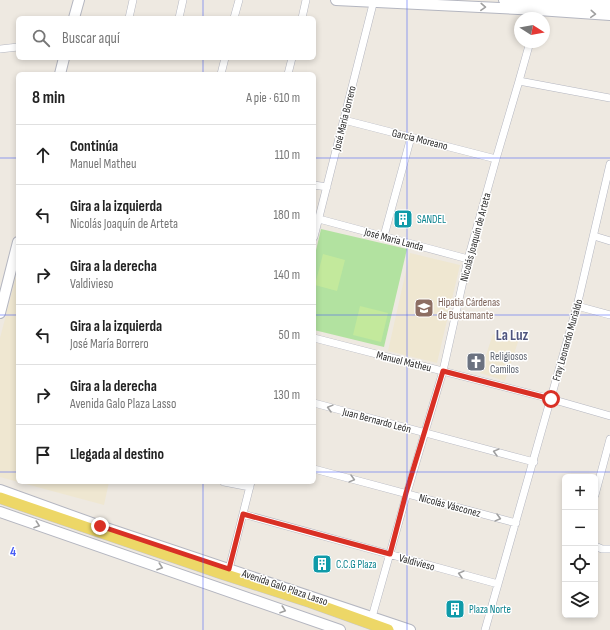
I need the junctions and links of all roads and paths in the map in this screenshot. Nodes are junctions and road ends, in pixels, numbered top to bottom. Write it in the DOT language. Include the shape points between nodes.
graph roads {
  1 [pos="79,0"];
  2 [pos="133,0"];
  3 [pos="183,0"];
  4 [pos="239,0"];
  5 [pos="306,0"];
  6 [pos="336,0"];
  7 [pos="504,0"];
  8 [pos="374,1"];
  9 [pos="610,5"];
  10 [pos="514,12"];
  11 [pos="550,14"];
  12 [pos="610,15"];
  13 [pos="75,16"];
  14 [pos="129,16"];
  15 [pos="179,16"];
  16 [pos="235,16"];
  17 [pos="302,16"];
  18 [pos="16,48"];
  19 [pos="528,48"];
  20 [pos="0,49"];
  21 [pos="64,60"];
  22 [pos="224,60"];
  23 [pos="292,60"];
  24 [pos="60,72"];
  25 [pos="222,72"];
  26 [pos="288,72"];
  27 [pos="519,81"];
  28 [pos="610,98"];
  29 [pos="344,120"];
  30 [pos="411,137"];
  31 [pos="496,159"];
  32 [pos="610,169"];
  33 [pos="316,185"];
  34 [pos="327,187"];
  35 [pos="319,219"];
  36 [pos="316,230"];
  37 [pos="384,236"];
  38 [pos="594,236"];
  39 [pos="610,241"];
  40 [pos="16,250"];
  41 [pos="468,259"];
  42 [pos="577,306"];
  43 [pos="0,313"];
  44 [pos="610,315"];
  45 [pos="316,339"];
  46 [pos="443,371"];
  47 [pos="551,399"];
  48 [pos="316,404"];
  49 [pos="610,416"];
  50 [pos="424,433"];
  51 [pos="610,439"];
  52 [pos="534,462"];
  53 [pos="316,469"];
  54 [pos="598,484"];
  55 [pos="251,485"];
  56 [pos="0,490"];
  57 [pos="406,493"];
  58 [pos="0,498"];
  59 [pos="0,504"];
  60 [pos="0,512"];
  61 [pos="243,514"];
  62 [pos="516,523"];
  63 [pos="598,547"];
  64 [pos="610,549"];
  65 [pos="390,554"];
  66 [pos="229,569"];
  67 [pos="498,584"];
  68 [pos="372,617"];
  69 [pos="340,630"];
  70 [pos="369,630"];
  71 [pos="388,630"];
  72 [pos="410,630"];
  73 [pos="485,630"];
  1 -- 13 [label="main road"];
  2 -- 14 [label="street"];
  3 -- 15 [label="street"];
  4 -- 16 [label="street"];
  5 -- 17 [label="street"];
  6 -- 8 [label="main road"];
  7 -- 9 [label="main road"];
  8 -- 10 [label="main road, one-way"];
  8 -- 29 [label="street, José María Borrero"];
  11 -- 12 [label="main road, one-way"];
  18 -- 20 [label="street"];
  19 -- 27 [label="street, Nicolás Joaquín de Arteta"];
  21 -- 24 [label="main road"];
  22 -- 25 [label="street"];
  23 -- 26 [label="street"];
  27 -- 28 [label="street"];
  27 -- 31 [label="street, Nicolás Joaquín de Arteta"];
  29 -- 30 [label="street, García Moreano"];
  29 -- 34 [label="street, José María Borrero"];
  30 -- 31 [label="street, García Moreano"];
  30 -- 37 [label="street"];
  31 -- 41 [label="street, Nicolás Joaquín de Arteta"];
  32 -- 38 [label="street, Fray Leonardo Murialdo"];
  33 -- 34 [label="street"];
  34 -- 35 [label="street, José María Borrero"];
  35 -- 36 [label="street, José María Borrero"];
  35 -- 37 [label="street, José María Landa"];
  37 -- 41 [label="street, José María Landa"];
  38 -- 39 [label="street"];
  38 -- 42 [label="street, Fray Leonardo Murialdo"];
  40 -- 43 [label="main road"];
  41 -- 46 [label="street, Nicolás Joaquín de Arteta"];
  42 -- 44 [label="street"];
  42 -- 47 [label="street, Fray Leonardo Murialdo"];
  45 -- 46 [label="street, Manuel Matheu"];
  46 -- 47 [label="street, Manuel Matheu"];
  46 -- 50 [label="street, Nicolás Joaquín de Arteta"];
  47 -- 49 [label="street, Manuel Matheu"];
  47 -- 52 [label="street, Fray Leonardo Murialdo"];
  50 -- 48 [label="street, Juan Bernardo León, one-way"];
  52 -- 50 [label="street, Juan Bernardo León, one-way"];
  50 -- 57 [label="street, Nicolás Joaquín de Arteta"];
  51 -- 54 [label="street"];
  52 -- 62 [label="street, Fray Leonardo Murialdo"];
  53 -- 57 [label="street, Nicolás Vásconez, one-way"];
  55 -- 61 [label="street"];
  56 -- 66 [label="main road, Avenida Galo Plaza Lasso"];
  57 -- 62 [label="street, Nicolás Vásconez, one-way"];
  57 -- 65 [label="street, Nicolás Joaquín de Arteta"];
  58 -- 71 [label="main road, Avenida Galo Plaza Lasso"];
  59 -- 70 [label="main road, Avenida Galo Plaza Lasso"];
  60 -- 69 [label="main road, Avenida Galo Plaza Lasso, one-way"];
  61 -- 65 [label="street, Valdivieso"];
  61 -- 66 [label="street"];
  62 -- 67 [label="street, Fray Leonardo Murialdo"];
  63 -- 64 [label="street"];
  67 -- 65 [label="street, Valdivieso, one-way"];
  65 -- 68 [label="street, Nicolás Joaquín de Arteta"];
  66 -- 68 [label="main road, Avenida Galo Plaza Lasso"];
  67 -- 73 [label="street, Fray Leonardo Murialdo"];
  68 -- 72 [label="main road, Avenida Galo Plaza Lasso"];
}
